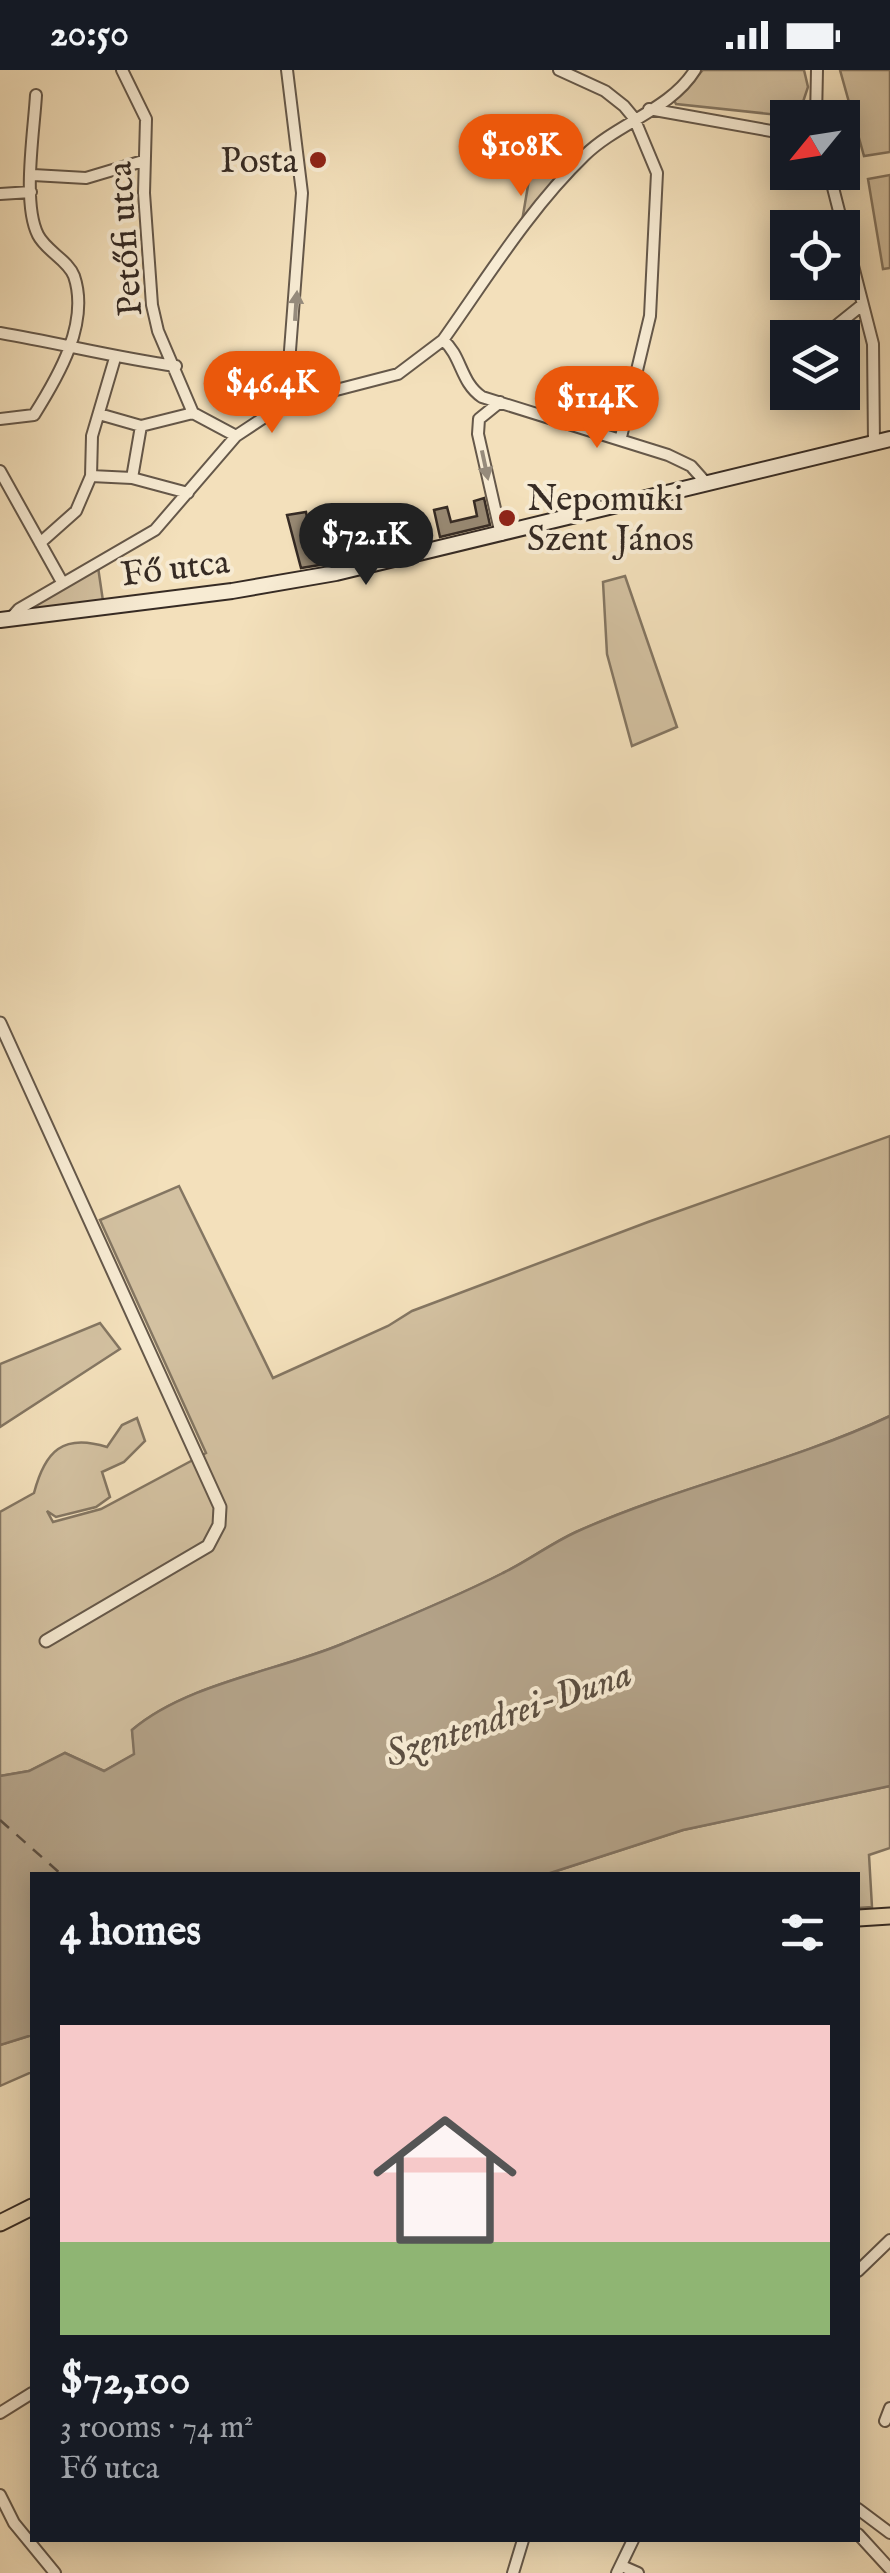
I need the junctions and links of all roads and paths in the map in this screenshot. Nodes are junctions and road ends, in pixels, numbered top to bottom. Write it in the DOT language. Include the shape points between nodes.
graph roads {
  1 [pos="287,70"];
  2 [pos="559,70"];
  3 [pos="695,70"];
  4 [pos="816,70"];
  5 [pos="125,71"];
  6 [pos="36,95"];
  7 [pos="816,100"];
  8 [pos="648,109"];
  9 [pos="634,118"];
  10 [pos="770,131"];
  11 [pos="143,160"];
  12 [pos="32,175"];
  13 [pos="835,190"];
  14 [pos="31,192"];
  15 [pos="0,194"];
  16 [pos="862,305"];
  17 [pos="843,320"];
  18 [pos="0,333"];
  19 [pos="442,340"];
  20 [pos="70,344"];
  21 [pos="115,358"];
  22 [pos="176,366"];
  23 [pos="500,402"];
  24 [pos="286,403"];
  25 [pos="193,413"];
  26 [pos="99,414"];
  27 [pos="0,418"];
  28 [pos="141,426"];
  29 [pos="236,436"];
  30 [pos="621,438"];
  31 [pos="882,441"];
  32 [pos="0,471"];
  33 [pos="92,476"];
  34 [pos="132,478"];
  35 [pos="707,484"];
  36 [pos="188,493"];
  37 [pos="501,535"];
  38 [pos="40,543"];
  39 [pos="62,582"];
  40 [pos="5,619"];
  41 [pos="0,1023"];
  42 [pos="46,1642"];
  43 [pos="890,1916"];
  44 [pos="860,1918"];
  45 [pos="30,2209"];
  46 [pos="0,2222"];
  47 [pos="890,2240"];
  48 [pos="860,2269"];
  49 [pos="30,2395"];
  50 [pos="890,2408"];
  51 [pos="0,2413"];
  52 [pos="884,2421"];
  53 [pos="0,2495"];
  54 [pos="860,2511"];
  55 [pos="890,2534"];
  56 [pos="860,2536"];
  57 [pos="522,2542"];
  58 [pos="632,2542"];
  59 [pos="620,2569"];
  60 [pos="890,2569"];
  61 [pos="54,2573"];
  62 [pos="513,2573"];
  63 [pos="638,2573"];
  24 -- 1 [label="street, one-way" via="302,193"];
  2 -- 9 [label="street" via="606,91"];
  3 -- 8 [label="street" via="671,97"];
  4 -- 7 [label="street"];
  5 -- 11 [label="street, Petőfi utca" via="146,119"];
  6 -- 12 [label="street"];
  8 -- 9 [label="street"];
  8 -- 10 [label="street"];
  9 -- 19 [label="street" via="570,170"];
  9 -- 30 [label="street" via="657,174 655,252 650,316"];
  11 -- 12 [label="street" via="86,178"];
  11 -- 22 [label="street, Petőfi utca" via="152,305"];
  12 -- 14 [label="street"];
  13 -- 16 [label="street"];
  14 -- 15 [label="street"];
  14 -- 20 [label="street" via="37,234 74,274"];
  16 -- 17 [label="street"];
  16 -- 31 [label="street"];
  18 -- 20 [label="street"];
  19 -- 23 [label="street" via="472,390"];
  19 -- 24 [label="street" via="398,374"];
  20 -- 21 [label="street"];
  20 -- 27 [label="street" via="34,415"];
  21 -- 22 [label="street"];
  21 -- 26 [label="street"];
  22 -- 25 [label="street, Petőfi utca"];
  23 -- 30 [label="street"];
  23 -- 37 [label="street, one-way" via="479,419 478,434"];
  24 -- 29 [label="street"];
  25 -- 28 [label="street"];
  25 -- 29 [label="street"];
  26 -- 28 [label="street"];
  26 -- 33 [label="street"];
  28 -- 34 [label="street"];
  29 -- 36 [label="street"];
  30 -- 35 [label="street" via="690,466"];
  31 -- 35 [label="main road, Fő utca"];
  32 -- 38 [label="street"];
  33 -- 34 [label="street"];
  33 -- 38 [label="street" via="76,512"];
  34 -- 36 [label="street"];
  35 -- 37 [label="main road, Fő utca"];
  36 -- 39 [label="street" via="155,530"];
  37 -- 40 [label="main road, Fő utca" via="232,592"];
  38 -- 39 [label="street"];
  39 -- 40 [label="street"];
  41 -- 42 [label="street" via="220,1507 208,1546"];
  43 -- 44 [label="main road"];
  45 -- 46 [label="main road"];
  47 -- 48 [label="street"];
  49 -- 51 [label="street"];
  50 -- 52 [label="street"];
  53 -- 61 [label="street"];
  54 -- 55 [label="street"];
  56 -- 60 [label="street"];
  57 -- 62 [label="street"];
  58 -- 59 [label="street"];
  59 -- 63 [label="street"];
}
